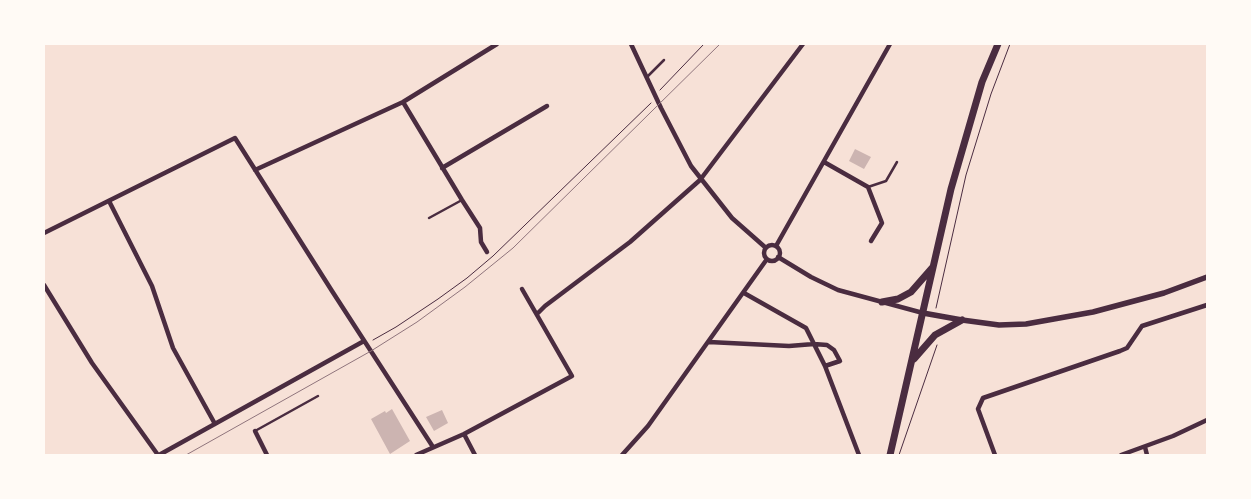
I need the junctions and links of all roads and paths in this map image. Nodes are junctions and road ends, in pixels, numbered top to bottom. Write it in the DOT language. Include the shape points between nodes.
graph roads {
  1 [pos="497,44"];
  2 [pos="631,44"];
  3 [pos="704,44"];
  4 [pos="803,44"];
  5 [pos="890,44"];
  6 [pos="998,44"];
  7 [pos="1010,44"];
  8 [pos="664,60"];
  9 [pos="647,77"];
  10 [pos="659,91"];
  11 [pos="403,102"];
  12 [pos="652,102"];
  13 [pos="547,106"];
  14 [pos="824,162"];
  15 [pos="897,162"];
  16 [pos="442,168"];
  17 [pos="255,170"];
  18 [pos="700,180"];
  19 [pos="868,187"];
  20 [pos="462,200"];
  21 [pos="109,201"];
  22 [pos="429,218"];
  23 [pos="44,233"];
  24 [pos="871,241"];
  25 [pos="776,246"];
  26 [pos="766,248"];
  27 [pos="487,252"];
  28 [pos="778,258"];
  29 [pos="767,259"];
  30 [pos="933,266"];
  31 [pos="1207,277"];
  32 [pos="44,285"];
  33 [pos="522,289"];
  34 [pos="744,293"];
  35 [pos="882,302"];
  36 [pos="1207,306"];
  37 [pos="923,313"];
  38 [pos="537,314"];
  39 [pos="934,315"];
  40 [pos="962,320"];
  41 [pos="935,335"];
  42 [pos="365,342"];
  43 [pos="709,342"];
  44 [pos="814,344"];
  45 [pos="912,362"];
  46 [pos="825,366"];
  47 [pos="318,396"];
  48 [pos="1207,420"];
  49 [pos="215,424"];
  50 [pos="898,424"];
  51 [pos="255,431"];
  52 [pos="464,434"];
  53 [pos="433,447"];
  54 [pos="1145,447"];
  55 [pos="159,455"];
  56 [pos="266,455"];
  57 [pos="416,455"];
  58 [pos="475,455"];
  59 [pos="622,455"];
  60 [pos="859,455"];
  61 [pos="885,455"];
  62 [pos="890,455"];
  63 [pos="899,455"];
  64 [pos="995,455"];
  65 [pos="1121,455"];
  66 [pos="1147,455"];
  1 -- 11 [label="street"];
  2 -- 9 [label="street"];
  3 -- 10 [label="path"];
  4 -- 18 [label="street"];
  5 -- 14 [label="street"];
  6 -- 30 [label="main road" via="982,82"];
  7 -- 39 [label="path" via="966,175"];
  8 -- 9 [label="lane"];
  9 -- 18 [label="street" via="675,137"];
  11 -- 16 [label="street"];
  11 -- 17 [label="street"];
  12 -- 42 [label="path" via="467,278 396,327"];
  13 -- 16 [label="street"];
  14 -- 19 [label="street"];
  14 -- 25 [label="street"];
  15 -- 19 [label="lane" via="886,181"];
  16 -- 20 [label="street"];
  17 -- 21 [label="street" via="235,138"];
  17 -- 42 [label="street"];
  18 -- 26 [label="street" via="732,218"];
  18 -- 38 [label="street" via="630,242"];
  19 -- 24 [label="street" via="882,223"];
  20 -- 22 [label="lane"];
  20 -- 27 [label="street" via="480,228 481,242"];
  21 -- 23 [label="street"];
  21 -- 49 [label="street" via="152,286 179,360"];
  25 -- 26 [label="street"];
  25 -- 28 [label="street" via="780,252"];
  26 -- 29 [label="street" via="764,255"];
  28 -- 29 [label="street"];
  28 -- 35 [label="street" via="838,290"];
  29 -- 34 [label="street"];
  30 -- 35 [label="main road" via="911,292"];
  30 -- 37 [label="main road"];
  31 -- 40 [label="street" via="1155,295 1054,320 999,325"];
  32 -- 55 [label="street" via="92,363"];
  33 -- 38 [label="street"];
  34 -- 43 [label="street"];
  34 -- 44 [label="street" via="806,328"];
  35 -- 37 [label="street"];
  36 -- 64 [label="street" via="1142,326 1127,348 983,398 978,409"];
  37 -- 39 [label="street"];
  37 -- 45 [label="main road"];
  38 -- 52 [label="street" via="572,376"];
  39 -- 40 [label="street"];
  40 -- 41 [label="main road"];
  41 -- 45 [label="main road"];
  41 -- 63 [label="path" via="939,339"];
  42 -- 49 [label="street"];
  42 -- 53 [label="street"];
  43 -- 44 [label="street"];
  43 -- 59 [label="street" via="648,426"];
  44 -- 46 [label="street"];
  44 -- 46 [label="street" via="827,345 840,361"];
  45 -- 50 [label="main road"];
  46 -- 60 [label="street"];
  47 -- 51 [label="lane"];
  48 -- 54 [label="street"];
  49 -- 55 [label="street"];
  50 -- 61 [label="main road"];
  50 -- 62 [label="main road"];
  51 -- 56 [label="street"];
  52 -- 53 [label="street"];
  52 -- 58 [label="street"];
  53 -- 57 [label="street"];
  54 -- 65 [label="street"];
  54 -- 66 [label="street"];
}
